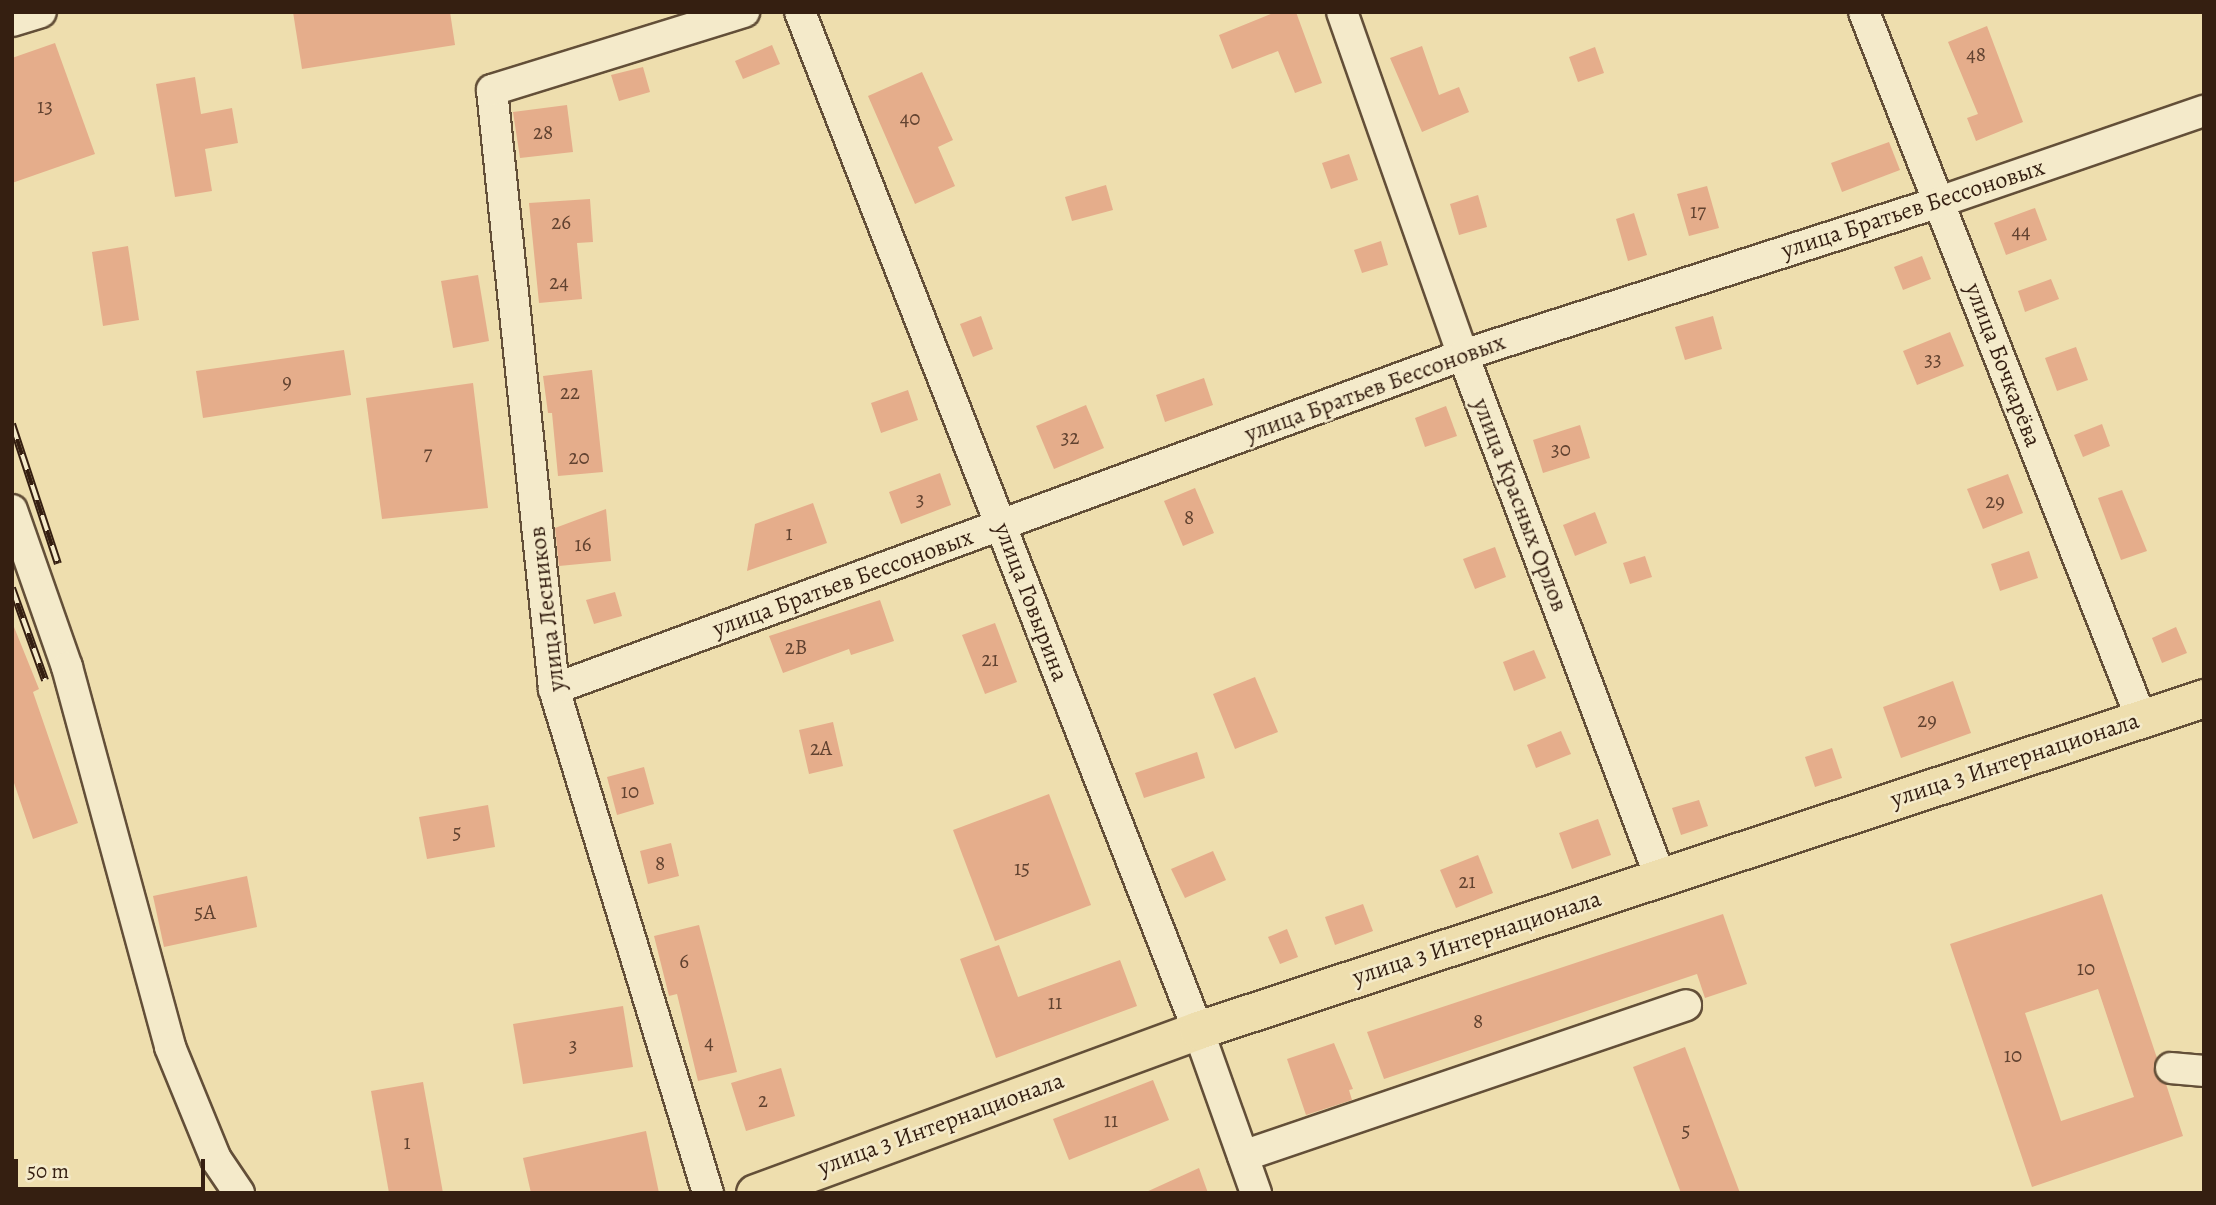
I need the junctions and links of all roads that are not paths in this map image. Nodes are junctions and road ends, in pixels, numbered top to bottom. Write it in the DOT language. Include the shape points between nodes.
graph roads {
  1 [pos="41,12"];
  2 [pos="744,12"];
  3 [pos="800,12"];
  4 [pos="1342,12"];
  5 [pos="1864,12"];
  6 [pos="12,21"];
  7 [pos="2204,111"];
  8 [pos="1939,202"];
  9 [pos="1463,355"];
  10 [pos="12,510"];
  11 [pos="1001,525"];
  12 [pos="554,690"];
  13 [pos="2204,698"];
  14 [pos="2141,719"];
  15 [pos="1660,877"];
  16 [pos="1686,1005"];
  17 [pos="1198,1030"];
  18 [pos="2172,1068"];
  19 [pos="2204,1071"];
  20 [pos="1243,1156"];
  21 [pos="240,1193"];
  22 [pos="708,1193"];
  23 [pos="755,1193"];
  24 [pos="1256,1193"];
  1 -- 6 [label="street"];
  2 -- 12 [label="street, улица Лесников" via="492,90"];
  3 -- 11 [label="street, улица Говырина"];
  4 -- 9 [label="street, улица Красных Орлов"];
  5 -- 8 [label="street, улица Бочкарёва"];
  7 -- 8 [label="street, улица Братьев Бессоновых"];
  8 -- 9 [label="street, улица Братьев Бессоновых"];
  8 -- 14 [label="street, улица Бочкарёва"];
  9 -- 11 [label="street, улица Братьев Бессоновых"];
  9 -- 15 [label="street, улица Красных Орлов"];
  10 -- 21 [label="street" via="67,667 170,1047 216,1159"];
  11 -- 12 [label="street, улица Братьев Бессоновых"];
  11 -- 17 [label="street, улица Говырина"];
  12 -- 22 [label="street, улица Лесников"];
  13 -- 14 [label="main road, улица 3 Интернационала"];
  14 -- 15 [label="main road, улица 3 Интернационала"];
  15 -- 17 [label="main road, улица 3 Интернационала"];
  16 -- 20 [label="street"];
  17 -- 20 [label="street, улица Говырина"];
  17 -- 23 [label="main road, улица 3 Интернационала"];
  18 -- 19 [label="street"];
  20 -- 24 [label="street, улица Говырина"];
}
